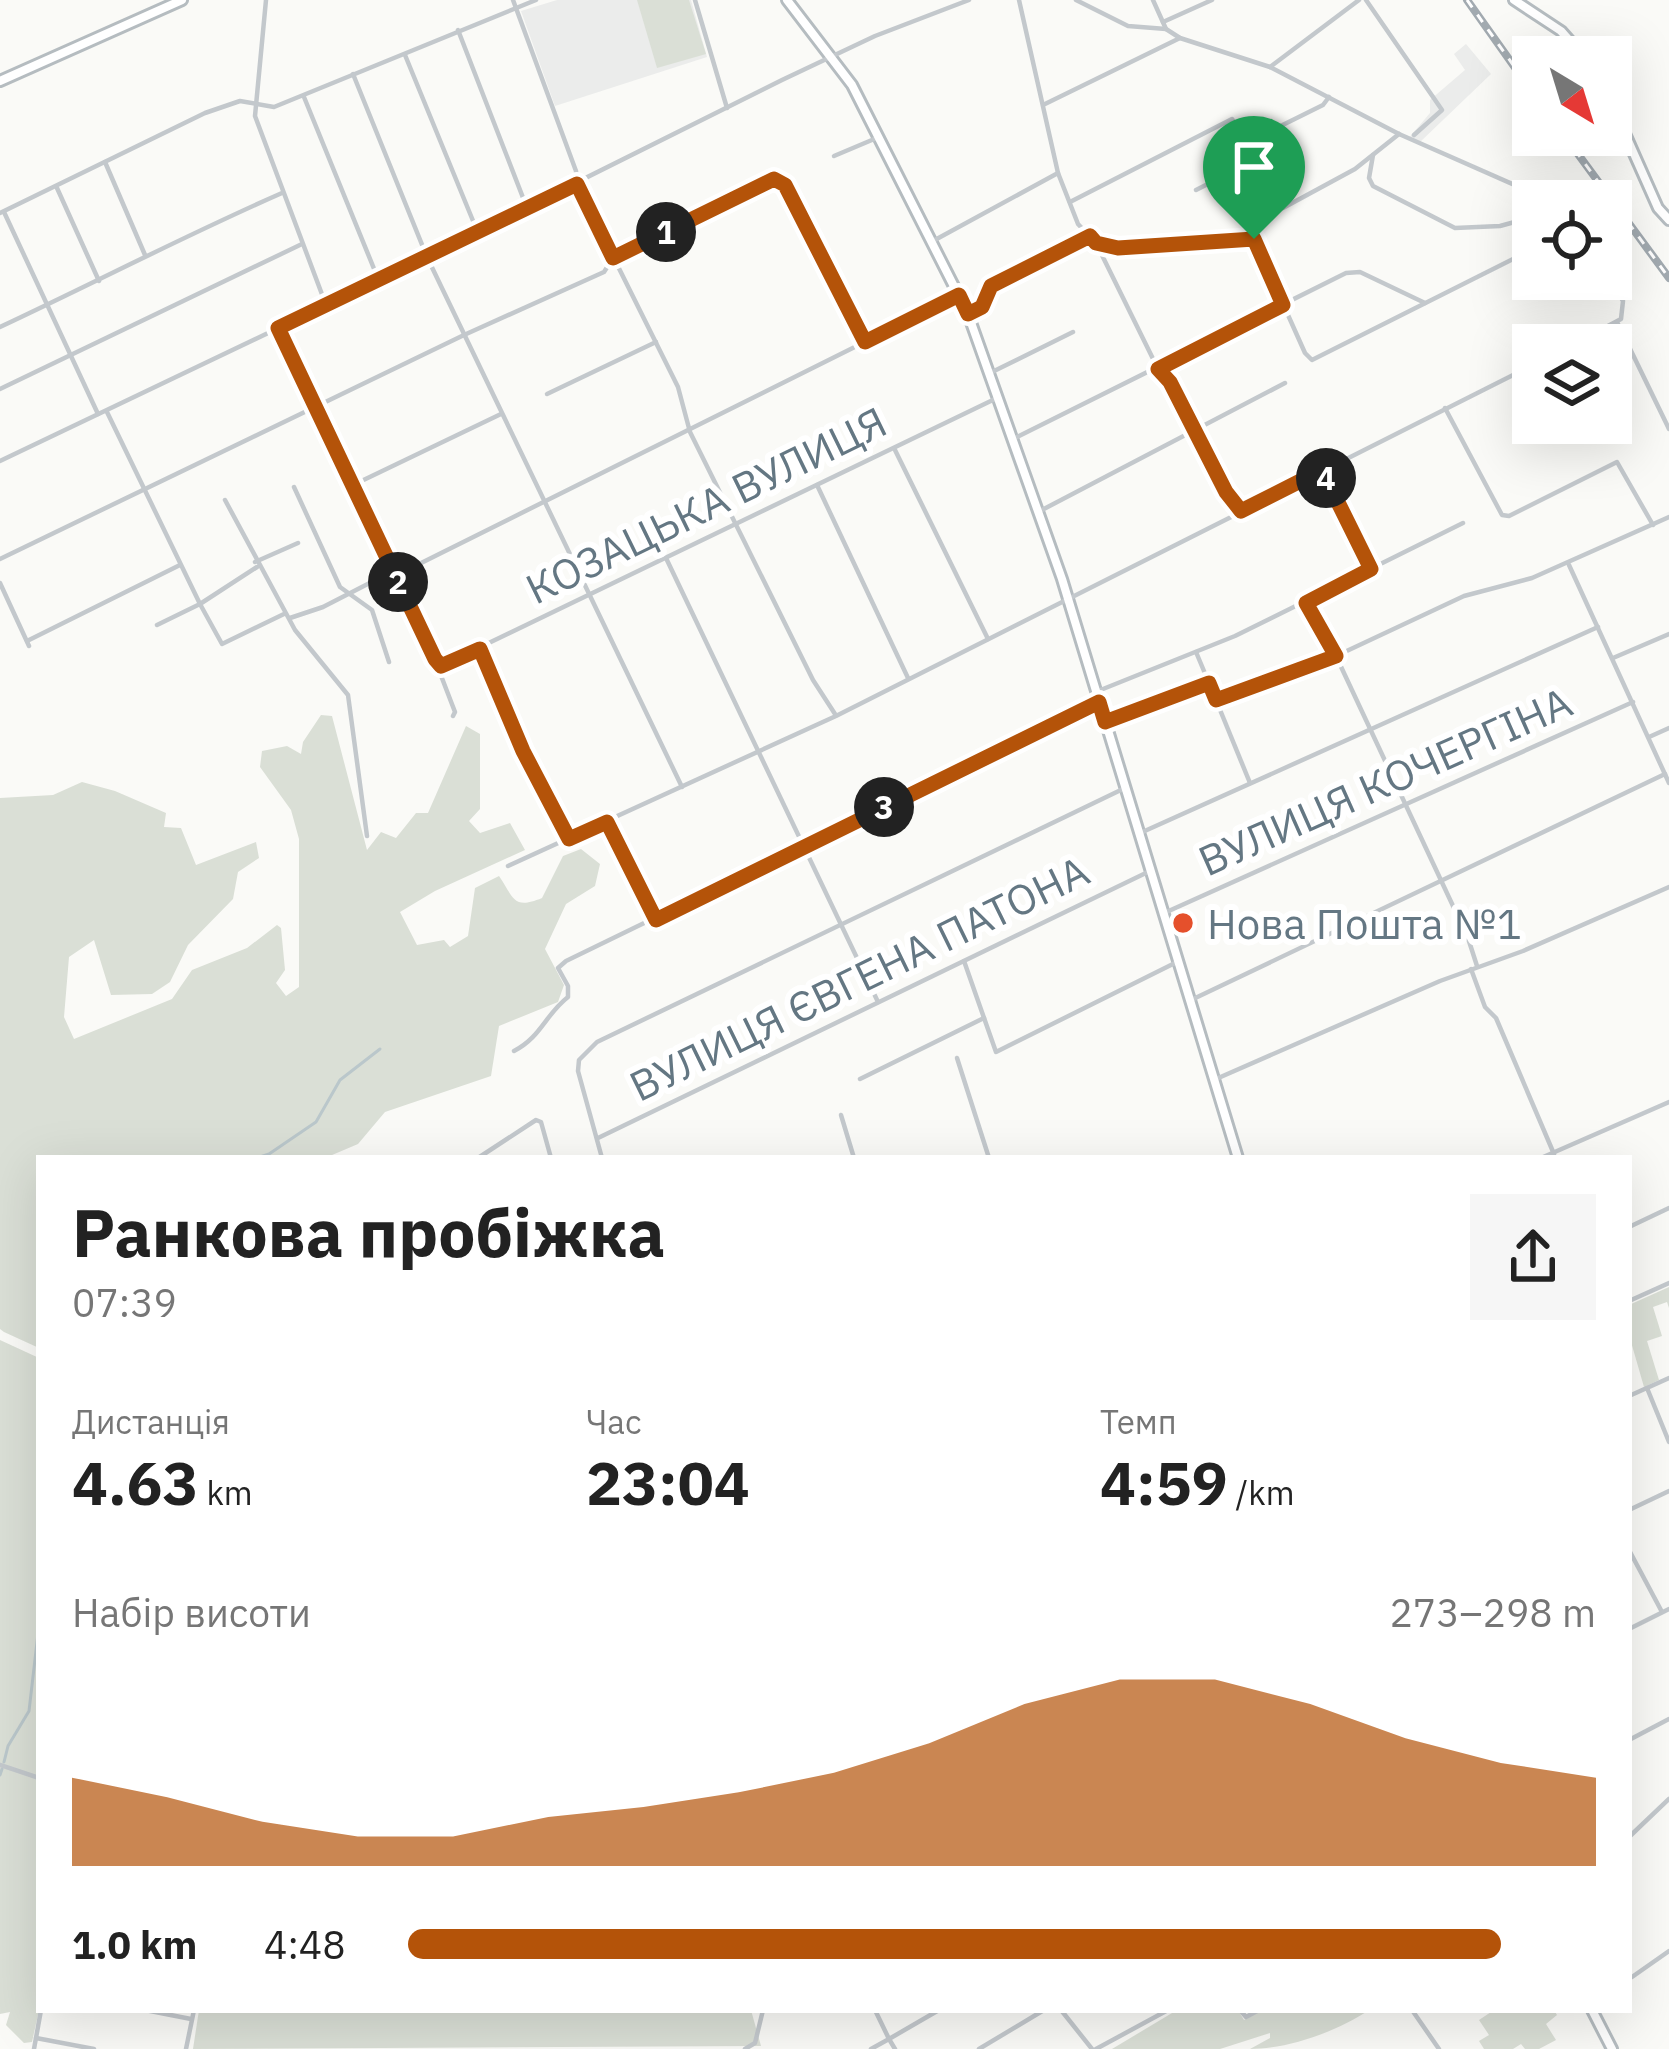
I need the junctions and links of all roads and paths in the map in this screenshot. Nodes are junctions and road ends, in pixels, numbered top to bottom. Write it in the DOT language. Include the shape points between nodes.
graph roads {
  1 [pos="182,0"];
  2 [pos="266,0"];
  3 [pos="536,0"];
  4 [pos="694,0"];
  5 [pos="787,0"];
  6 [pos="969,0"];
  7 [pos="1019,0"];
  8 [pos="1076,0"];
  9 [pos="1154,0"];
  10 [pos="1213,0"];
  11 [pos="1363,0"];
  12 [pos="1514,0"];
  13 [pos="514,3"];
  14 [pos="1164,25"];
  15 [pos="458,30"];
  16 [pos="1565,36"];
  17 [pos="1180,38"];
  18 [pos="404,52"];
  19 [pos="833,56"];
  20 [pos="1270,68"];
  21 [pos="353,74"];
  22 [pos="0,81"];
  23 [pos="304,96"];
  24 [pos="1329,97"];
  25 [pos="256,101"];
  26 [pos="1043,105"];
  27 [pos="728,108"];
  28 [pos="1399,134"];
  29 [pos="1414,135"];
  30 [pos="879,136"];
  31 [pos="1246,143"];
  32 [pos="1632,149"];
  33 [pos="1373,155"];
  34 [pos="834,156"];
  35 [pos="1255,160"];
  36 [pos="105,162"];
  37 [pos="1058,173"];
  38 [pos="577,184"];
  39 [pos="1512,184"];
  40 [pos="56,186"];
  41 [pos="1196,190"];
  42 [pos="283,193"];
  43 [pos="1070,202"];
  44 [pos="527,208"];
  45 [pos="1280,209"];
  46 [pos="2,212"];
  47 [pos="1669,220"];
  48 [pos="1512,221"];
  49 [pos="478,232"];
  50 [pos="1090,236"];
  51 [pos="1254,239"];
  52 [pos="933,241"];
  53 [pos="1096,243"];
  54 [pos="302,244"];
  55 [pos="146,255"];
  56 [pos="427,257"];
  57 [pos="613,258"];
  58 [pos="1512,260"];
  59 [pos="99,281"];
  60 [pos="379,281"];
  61 [pos="959,295"];
  62 [pos="1621,300"];
  63 [pos="1425,303"];
  64 [pos="46,305"];
  65 [pos="326,305"];
  66 [pos="1283,305"];
  67 [pos="968,314"];
  68 [pos="1619,320"];
  69 [pos="1611,324"];
  70 [pos="0,327"];
  71 [pos="278,328"];
  72 [pos="1073,332"];
  73 [pos="464,335"];
  74 [pos="656,342"];
  75 [pos="865,342"];
  76 [pos="70,356"];
  77 [pos="1158,369"];
  78 [pos="988,374"];
  79 [pos="1512,375"];
  80 [pos="1285,383"];
  81 [pos="0,388"];
  82 [pos="547,394"];
  83 [pos="997,398"];
  84 [pos="315,406"];
  85 [pos="1445,408"];
  86 [pos="106,410"];
  87 [pos="98,414"];
  88 [pos="501,414"];
  89 [pos="1669,429"];
  90 [pos="1194,430"];
  91 [pos="690,432"];
  92 [pos="1011,440"];
  93 [pos="893,448"];
  94 [pos="0,461"];
  95 [pos="1322,470"];
  96 [pos="817,485"];
  97 [pos="351,486"];
  98 [pos="294,487"];
  99 [pos="142,489"];
  100 [pos="225,500"];
  101 [pos="543,503"];
  102 [pos="1241,511"];
  103 [pos="1036,513"];
  104 [pos="1669,518"];
  105 [pos="737,522"];
  106 [pos="1463,523"];
  107 [pos="1653,525"];
  108 [pos="298,543"];
  109 [pos="665,557"];
  110 [pos="0,559"];
  111 [pos="1568,563"];
  112 [pos="256,564"];
  113 [pos="180,565"];
  114 [pos="1371,569"];
  115 [pos="394,574"];
  116 [pos="0,583"];
  117 [pos="588,594"];
  118 [pos="348,595"];
  119 [pos="1068,599"];
  120 [pos="1306,603"];
  121 [pos="200,604"];
  122 [pos="288,616"];
  123 [pos="157,625"];
  124 [pos="1598,627"];
  125 [pos="1669,634"];
  126 [pos="988,638"];
  127 [pos="480,649"];
  128 [pos="1196,652"];
  129 [pos="1336,656"];
  130 [pos="1613,658"];
  131 [pos="389,662"];
  132 [pos="441,666"];
  133 [pos="908,678"];
  134 [pos="1209,683"];
  135 [pos="1096,691"];
  136 [pos="1216,700"];
  137 [pos="1099,702"];
  138 [pos="1633,702"];
  139 [pos="453,716"];
  140 [pos="836,716"];
  141 [pos="1105,722"];
  142 [pos="1669,728"];
  143 [pos="1370,730"];
  144 [pos="1649,737"];
  145 [pos="757,753"];
  146 [pos="1665,774"];
  147 [pos="1669,783"];
  148 [pos="1250,784"];
  149 [pos="682,787"];
  150 [pos="1125,788"];
  151 [pos="1403,805"];
  152 [pos="607,822"];
  153 [pos="1138,834"];
  154 [pos="367,836"];
  155 [pos="569,839"];
  156 [pos="802,846"];
  157 [pos="508,866"];
  158 [pos="1150,871"];
  159 [pos="1439,879"];
  160 [pos="1669,887"];
  161 [pos="1162,914"];
  162 [pos="656,920"];
  163 [pos="842,924"];
  164 [pos="964,961"];
  165 [pos="1177,962"];
  166 [pos="1474,968"];
  167 [pos="1189,1001"];
  168 [pos="878,1002"];
  169 [pos="984,1018"];
  170 [pos="514,1051"];
  171 [pos="958,1058"];
  172 [pos="860,1079"];
  173 [pos="1215,1080"];
  174 [pos="1669,1102"];
  175 [pos="841,1115"];
  176 [pos="596,1139"];
  177 [pos="1554,1154"];
  178 [pos="483,1155"];
  179 [pos="550,1155"];
  180 [pos="601,1155"];
  181 [pos="853,1155"];
  182 [pos="988,1155"];
  183 [pos="1237,1155"];
  184 [pos="1551,1155"];
  185 [pos="1669,1208"];
  186 [pos="1632,1226"];
  187 [pos="1669,1283"];
  188 [pos="1632,1300"];
  189 [pos="1669,1378"];
  190 [pos="1647,1388"];
  191 [pos="1632,1395"];
  192 [pos="1669,1442"];
  193 [pos="1669,1491"];
  194 [pos="1632,1509"];
  195 [pos="1632,1555"];
  196 [pos="1666,1610"];
  197 [pos="1632,1627"];
  198 [pos="1669,1719"];
  199 [pos="1632,1738"];
  200 [pos="0,1765"];
  201 [pos="36,1777"];
  202 [pos="1669,1799"];
  203 [pos="1632,1835"];
  204 [pos="1669,1951"];
  205 [pos="1632,1977"];
  206 [pos="40,2013"];
  207 [pos="160,2013"];
  208 [pos="193,2013"];
  209 [pos="762,2013"];
  210 [pos="876,2013"];
  211 [pos="933,2013"];
  212 [pos="1039,2013"];
  213 [pos="1064,2013"];
  214 [pos="1162,2013"];
  215 [pos="1414,2013"];
  216 [pos="1594,2013"];
  217 [pos="191,2019"];
  218 [pos="36,2038"];
  219 [pos="889,2039"];
  220 [pos="34,2049"];
  221 [pos="94,2049"];
  222 [pos="186,2049"];
  223 [pos="745,2049"];
  224 [pos="872,2049"];
  225 [pos="895,2049"];
  226 [pos="980,2049"];
  227 [pos="1094,2049"];
  228 [pos="1438,2049"];
  229 [pos="1612,2049"];
  1 -- 22 [label="street"];
  2 -- 25 [label="street"];
  3 -- 13 [label="street"];
  4 -- 27 [label="street"];
  5 -- 19 [label="street"];
  6 -- 19 [label="street"];
  7 -- 26 [label="street"];
  8 -- 14 [label="street" via="1128,26"];
  9 -- 14 [label="street"];
  10 -- 14 [label="street"];
  11 -- 20 [label="street"];
  11 -- 29 [label="street" via="1442,110"];
  12 -- 16 [label="street"];
  13 -- 15 [label="street"];
  13 -- 38 [label="street"];
  14 -- 17 [label="street"];
  15 -- 18 [label="street"];
  15 -- 44 [label="street"];
  17 -- 20 [label="street"];
  17 -- 26 [label="street"];
  18 -- 21 [label="street"];
  18 -- 49 [label="street"];
  19 -- 27 [label="street"];
  19 -- 30 [label="street"];
  20 -- 24 [label="street"];
  21 -- 23 [label="street"];
  21 -- 56 [label="street"];
  23 -- 25 [label="street" via="274,106"];
  23 -- 60 [label="street"];
  24 -- 28 [label="street"];
  24 -- 31 [label="street"];
  25 -- 36 [label="street" via="205,113"];
  25 -- 42 [label="street"];
  26 -- 37 [label="street"];
  27 -- 38 [label="street"];
  28 -- 33 [label="street"];
  28 -- 39 [label="street"];
  30 -- 34 [label="street"];
  30 -- 52 [label="street"];
  31 -- 35 [label="street"];
  31 -- 43 [label="street" via="1232,119"];
  32 -- 47 [label="street"];
  33 -- 45 [label="street"];
  33 -- 48 [label="street" via="1373,186 1446,225"];
  35 -- 41 [label="street"];
  35 -- 45 [label="street"];
  36 -- 40 [label="street"];
  36 -- 55 [label="street"];
  37 -- 43 [label="street"];
  37 -- 52 [label="street"];
  38 -- 44 [label="street"];
  38 -- 57 [label="street"];
  40 -- 46 [label="street"];
  40 -- 59 [label="street"];
  42 -- 54 [label="street"];
  42 -- 55 [label="street"];
  43 -- 50 [label="street"];
  44 -- 49 [label="street"];
  45 -- 51 [label="street"];
  46 -- 64 [label="street"];
  49 -- 56 [label="street"];
  50 -- 53 [label="street"];
  50 -- 67 [label="street" via="991,286 982,307"];
  51 -- 53 [label="street"];
  51 -- 66 [label="street"];
  52 -- 61 [label="street"];
  53 -- 77 [label="street"];
  54 -- 65 [label="street"];
  54 -- 76 [label="street"];
  55 -- 59 [label="street"];
  56 -- 60 [label="street"];
  56 -- 73 [label="street"];
  57 -- 73 [label="street" via="604,272"];
  57 -- 74 [label="street"];
  57 -- 75 [label="street" via="780,181"];
  58 -- 63 [label="street"];
  59 -- 64 [label="street"];
  60 -- 65 [label="street"];
  61 -- 67 [label="street"];
  61 -- 75 [label="street"];
  62 -- 68 [label="street"];
  63 -- 66 [label="street" via="1354,272"];
  63 -- 66 [label="street" via="1312,359"];
  64 -- 70 [label="street"];
  64 -- 76 [label="street"];
  65 -- 71 [label="street"];
  66 -- 77 [label="street"];
  67 -- 78 [label="street"];
  68 -- 69 [label="street"];
  68 -- 89 [label="street"];
  71 -- 84 [label="street"];
  71 -- 86 [label="street"];
  72 -- 78 [label="street"];
  73 -- 84 [label="street"];
  73 -- 88 [label="street"];
  74 -- 82 [label="street"];
  74 -- 91 [label="street"];
  75 -- 91 [label="street"];
  76 -- 81 [label="street"];
  76 -- 87 [label="street"];
  77 -- 90 [label="street"];
  77 -- 92 [label="street"];
  78 -- 83 [label="street"];
  79 -- 85 [label="street"];
  80 -- 90 [label="street"];
  83 -- 92 [label="street"];
  83 -- 93 [label="street, КОЗАЦЬКА ВУЛИЦЯ"];
  84 -- 97 [label="street"];
  84 -- 99 [label="street"];
  85 -- 95 [label="street"];
  85 -- 107 [label="street" via="1502,515 1617,462"];
  86 -- 87 [label="street"];
  86 -- 99 [label="street"];
  87 -- 94 [label="street"];
  88 -- 97 [label="street"];
  88 -- 101 [label="street"];
  90 -- 102 [label="street"];
  90 -- 103 [label="street"];
  91 -- 101 [label="street"];
  91 -- 105 [label="street"];
  92 -- 103 [label="street"];
  93 -- 96 [label="street, КОЗАЦЬКА ВУЛИЦЯ"];
  93 -- 126 [label="street"];
  95 -- 102 [label="street"];
  95 -- 114 [label="street"];
  96 -- 105 [label="street, КОЗАЦЬКА ВУЛИЦЯ"];
  96 -- 133 [label="street"];
  97 -- 115 [label="street"];
  98 -- 118 [label="street"];
  99 -- 110 [label="street"];
  99 -- 113 [label="street"];
  100 -- 112 [label="street"];
  101 -- 115 [label="street"];
  101 -- 117 [label="street"];
  102 -- 119 [label="street"];
  103 -- 119 [label="street"];
  104 -- 107 [label="street"];
  105 -- 109 [label="street, КОЗАЦЬКА ВУЛИЦЯ"];
  105 -- 140 [label="street"];
  106 -- 114 [label="street"];
  107 -- 111 [label="street"];
  108 -- 112 [label="street"];
  109 -- 117 [label="street, КОЗАЦЬКА ВУЛИЦЯ"];
  109 -- 145 [label="street"];
  111 -- 124 [label="street"];
  111 -- 129 [label="street" via="1464,596"];
  112 -- 121 [label="street"];
  112 -- 122 [label="street"];
  113 -- 116 [label="street" via="28,644"];
  113 -- 121 [label="street"];
  114 -- 120 [label="street"];
  115 -- 118 [label="street"];
  115 -- 132 [label="street"];
  117 -- 127 [label="street, КОЗАЦЬКА ВУЛИЦЯ"];
  117 -- 149 [label="street"];
  118 -- 122 [label="street"];
  118 -- 131 [label="street" via="372,610"];
  119 -- 126 [label="street"];
  119 -- 135 [label="street"];
  120 -- 128 [label="street"];
  120 -- 129 [label="street"];
  121 -- 122 [label="street" via="223,644"];
  121 -- 123 [label="street"];
  122 -- 154 [label="street" via="348,695"];
  124 -- 130 [label="street"];
  124 -- 143 [label="street"];
  125 -- 130 [label="street"];
  126 -- 133 [label="street"];
  127 -- 132 [label="street, КОЗАЦЬКА ВУЛИЦЯ"];
  127 -- 155 [label="street"];
  128 -- 134 [label="street"];
  128 -- 135 [label="street"];
  129 -- 136 [label="street"];
  129 -- 143 [label="street"];
  130 -- 138 [label="street"];
  132 -- 139 [label="street"];
  133 -- 140 [label="street"];
  134 -- 136 [label="street"];
  134 -- 141 [label="street"];
  135 -- 137 [label="street"];
  136 -- 148 [label="street"];
  137 -- 141 [label="street"];
  137 -- 156 [label="street"];
  138 -- 144 [label="street"];
  138 -- 151 [label="street, ВУЛИЦЯ КОЧЕРГІНА"];
  140 -- 145 [label="street"];
  141 -- 150 [label="street"];
  142 -- 144 [label="street"];
  143 -- 148 [label="street"];
  143 -- 151 [label="street"];
  144 -- 146 [label="street"];
  145 -- 149 [label="street"];
  145 -- 156 [label="street"];
  146 -- 147 [label="street"];
  146 -- 159 [label="street"];
  148 -- 153 [label="street"];
  149 -- 152 [label="street"];
  150 -- 153 [label="street"];
  150 -- 163 [label="street"];
  151 -- 159 [label="street"];
  151 -- 161 [label="street, ВУЛИЦЯ КОЧЕРГІНА"];
  152 -- 155 [label="street"];
  152 -- 162 [label="street"];
  153 -- 158 [label="street"];
  155 -- 157 [label="street"];
  156 -- 162 [label="street"];
  156 -- 163 [label="street"];
  158 -- 161 [label="street"];
  158 -- 164 [label="street, ВУЛИЦЯ ЄВГЕНА ПАТОНА"];
  159 -- 166 [label="street"];
  159 -- 167 [label="street"];
  160 -- 166 [label="street"];
  161 -- 165 [label="street"];
  162 -- 170 [label="street" via="558,968 568,997 533,1041"];
  163 -- 168 [label="street"];
  163 -- 176 [label="street" via="597,1042 578,1071"];
  164 -- 168 [label="street, ВУЛИЦЯ ЄВГЕНА ПАТОНА"];
  164 -- 169 [label="street"];
  165 -- 167 [label="street"];
  165 -- 169 [label="street" via="996,1052"];
  166 -- 173 [label="street"];
  166 -- 177 [label="street"];
  167 -- 173 [label="street"];
  168 -- 176 [label="street, ВУЛИЦЯ ЄВГЕНА ПАТОНА"];
  169 -- 172 [label="street"];
  171 -- 182 [label="street"];
  173 -- 183 [label="street"];
  174 -- 177 [label="street"];
  175 -- 181 [label="street"];
  176 -- 180 [label="street"];
  177 -- 184 [label="street"];
  178 -- 179 [label="street" via="536,1120"];
  185 -- 186 [label="street"];
  187 -- 188 [label="street"];
  189 -- 190 [label="street"];
  190 -- 191 [label="street"];
  190 -- 192 [label="street"];
  193 -- 194 [label="street"];
  195 -- 196 [label="street"];
  196 -- 197 [label="street"];
  198 -- 199 [label="street"];
  200 -- 201 [label="street"];
  202 -- 203 [label="street"];
  204 -- 205 [label="street"];
  206 -- 218 [label="street"];
  207 -- 217 [label="street"];
  208 -- 217 [label="street"];
  209 -- 223 [label="street" via="755,2043"];
  210 -- 219 [label="street"];
  211 -- 219 [label="street"];
  212 -- 226 [label="street"];
  213 -- 227 [label="street"];
  214 -- 227 [label="street"];
  215 -- 228 [label="street"];
  216 -- 229 [label="street"];
  217 -- 222 [label="street"];
  218 -- 220 [label="street"];
  218 -- 221 [label="street"];
  219 -- 224 [label="street"];
  219 -- 225 [label="street"];
}
